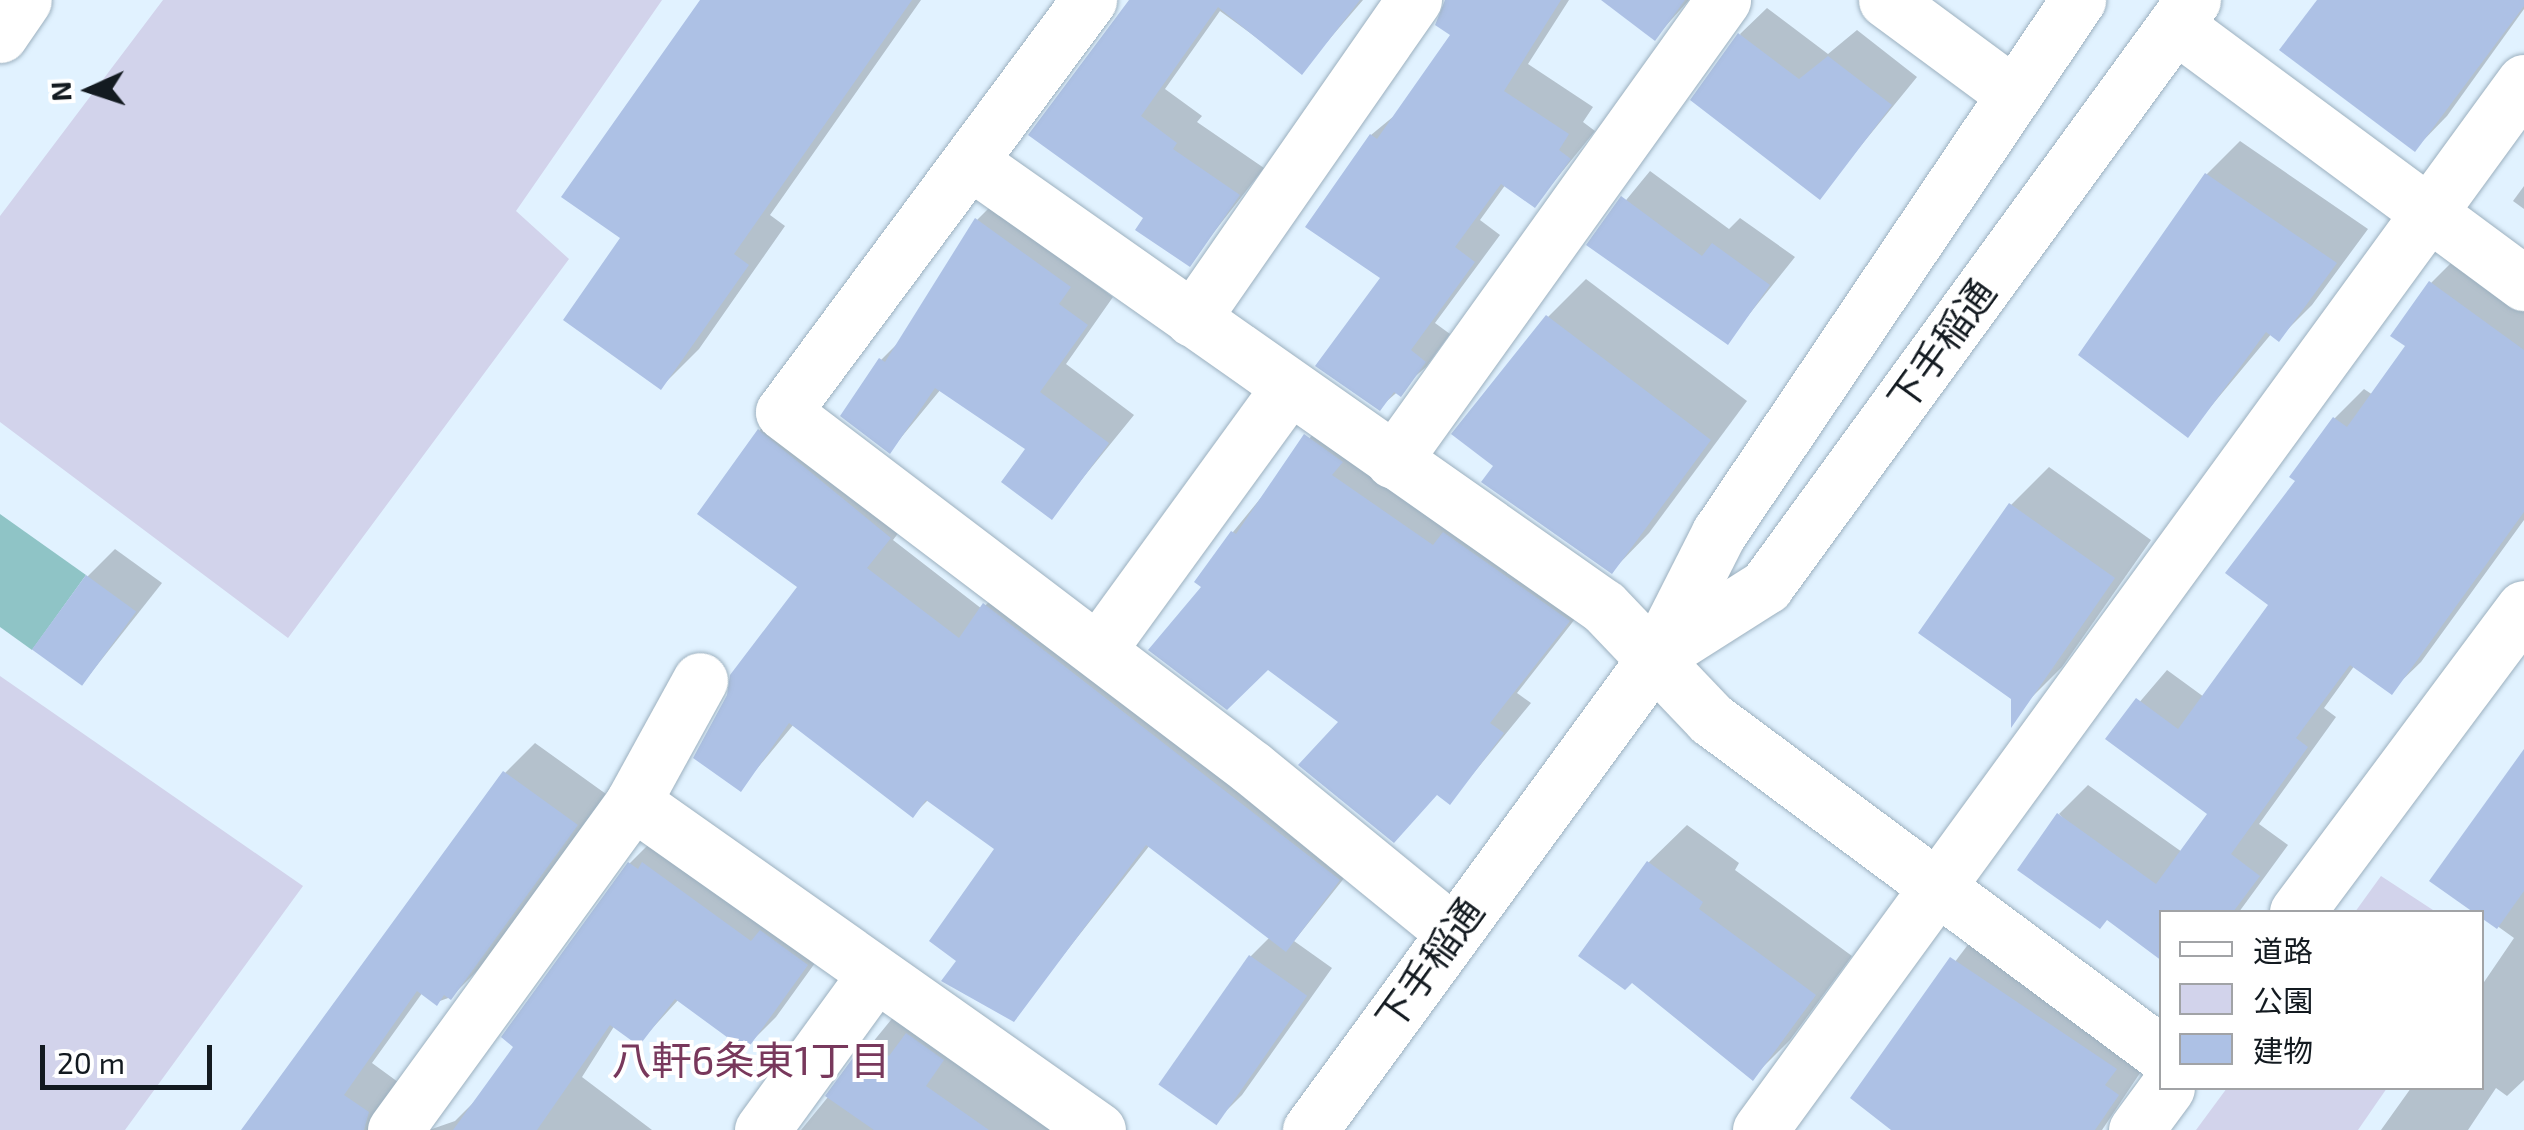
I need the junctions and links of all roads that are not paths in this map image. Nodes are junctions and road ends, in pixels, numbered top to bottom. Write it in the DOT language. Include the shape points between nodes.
graph roads {
  1 [pos="24,0"];
  2 [pos="1090,0"];
  3 [pos="1414,0"];
  4 [pos="1723,0"];
  5 [pos="1886,0"];
  6 [pos="2078,0"];
  7 [pos="2184,12"];
  8 [pos="0,35"];
  9 [pos="2524,82"];
  10 [pos="2011,92"];
  11 [pos="972,163"];
  12 [pos="2428,216"];
  13 [pos="2524,283"];
  14 [pos="1192,319"];
  15 [pos="1289,387"];
  16 [pos="1394,461"];
  17 [pos="2524,608"];
  18 [pos="1098,650"];
  19 [pos="1656,655"];
  20 [pos="700,680"];
  21 [pos="633,802"];
  22 [pos="1934,884"];
  23 [pos="2298,910"];
  24 [pos="1452,932"];
  25 [pos="873,977"];
  26 [pos="2159,1052"];
  27 [pos="2165,1090"];
  28 [pos="396,1130"];
  29 [pos="762,1130"];
  30 [pos="1098,1130"];
  31 [pos="1310,1130"];
  32 [pos="1760,1130"];
  33 [pos="2136,1130"];
  1 -- 8 [label="street"];
  2 -- 11 [label="street"];
  3 -- 14 [label="street"];
  4 -- 16 [label="street"];
  5 -- 10 [label="street"];
  6 -- 10 [label="street, 下手稲通"];
  7 -- 12 [label="street"];
  7 -- 19 [label="street, 下手稲通" via="1766,586"];
  9 -- 12 [label="street"];
  10 -- 19 [label="street, 下手稲通" via="1719,533"];
  11 -- 14 [label="street"];
  11 -- 18 [label="street" via="783,412"];
  12 -- 13 [label="street"];
  12 -- 22 [label="street"];
  14 -- 15 [label="street"];
  15 -- 16 [label="street"];
  15 -- 18 [label="street"];
  16 -- 19 [label="street" via="1604,608"];
  17 -- 23 [label="street"];
  18 -- 24 [label="street"];
  19 -- 22 [label="street" via="1711,719"];
  19 -- 24 [label="street, 下手稲通"];
  20 -- 21 [label="street"];
  21 -- 25 [label="street"];
  21 -- 28 [label="street"];
  22 -- 26 [label="street"];
  22 -- 32 [label="street"];
  24 -- 31 [label="street, 下手稲通"];
  25 -- 29 [label="street"];
  25 -- 30 [label="street"];
  27 -- 33 [label="street"];
}
